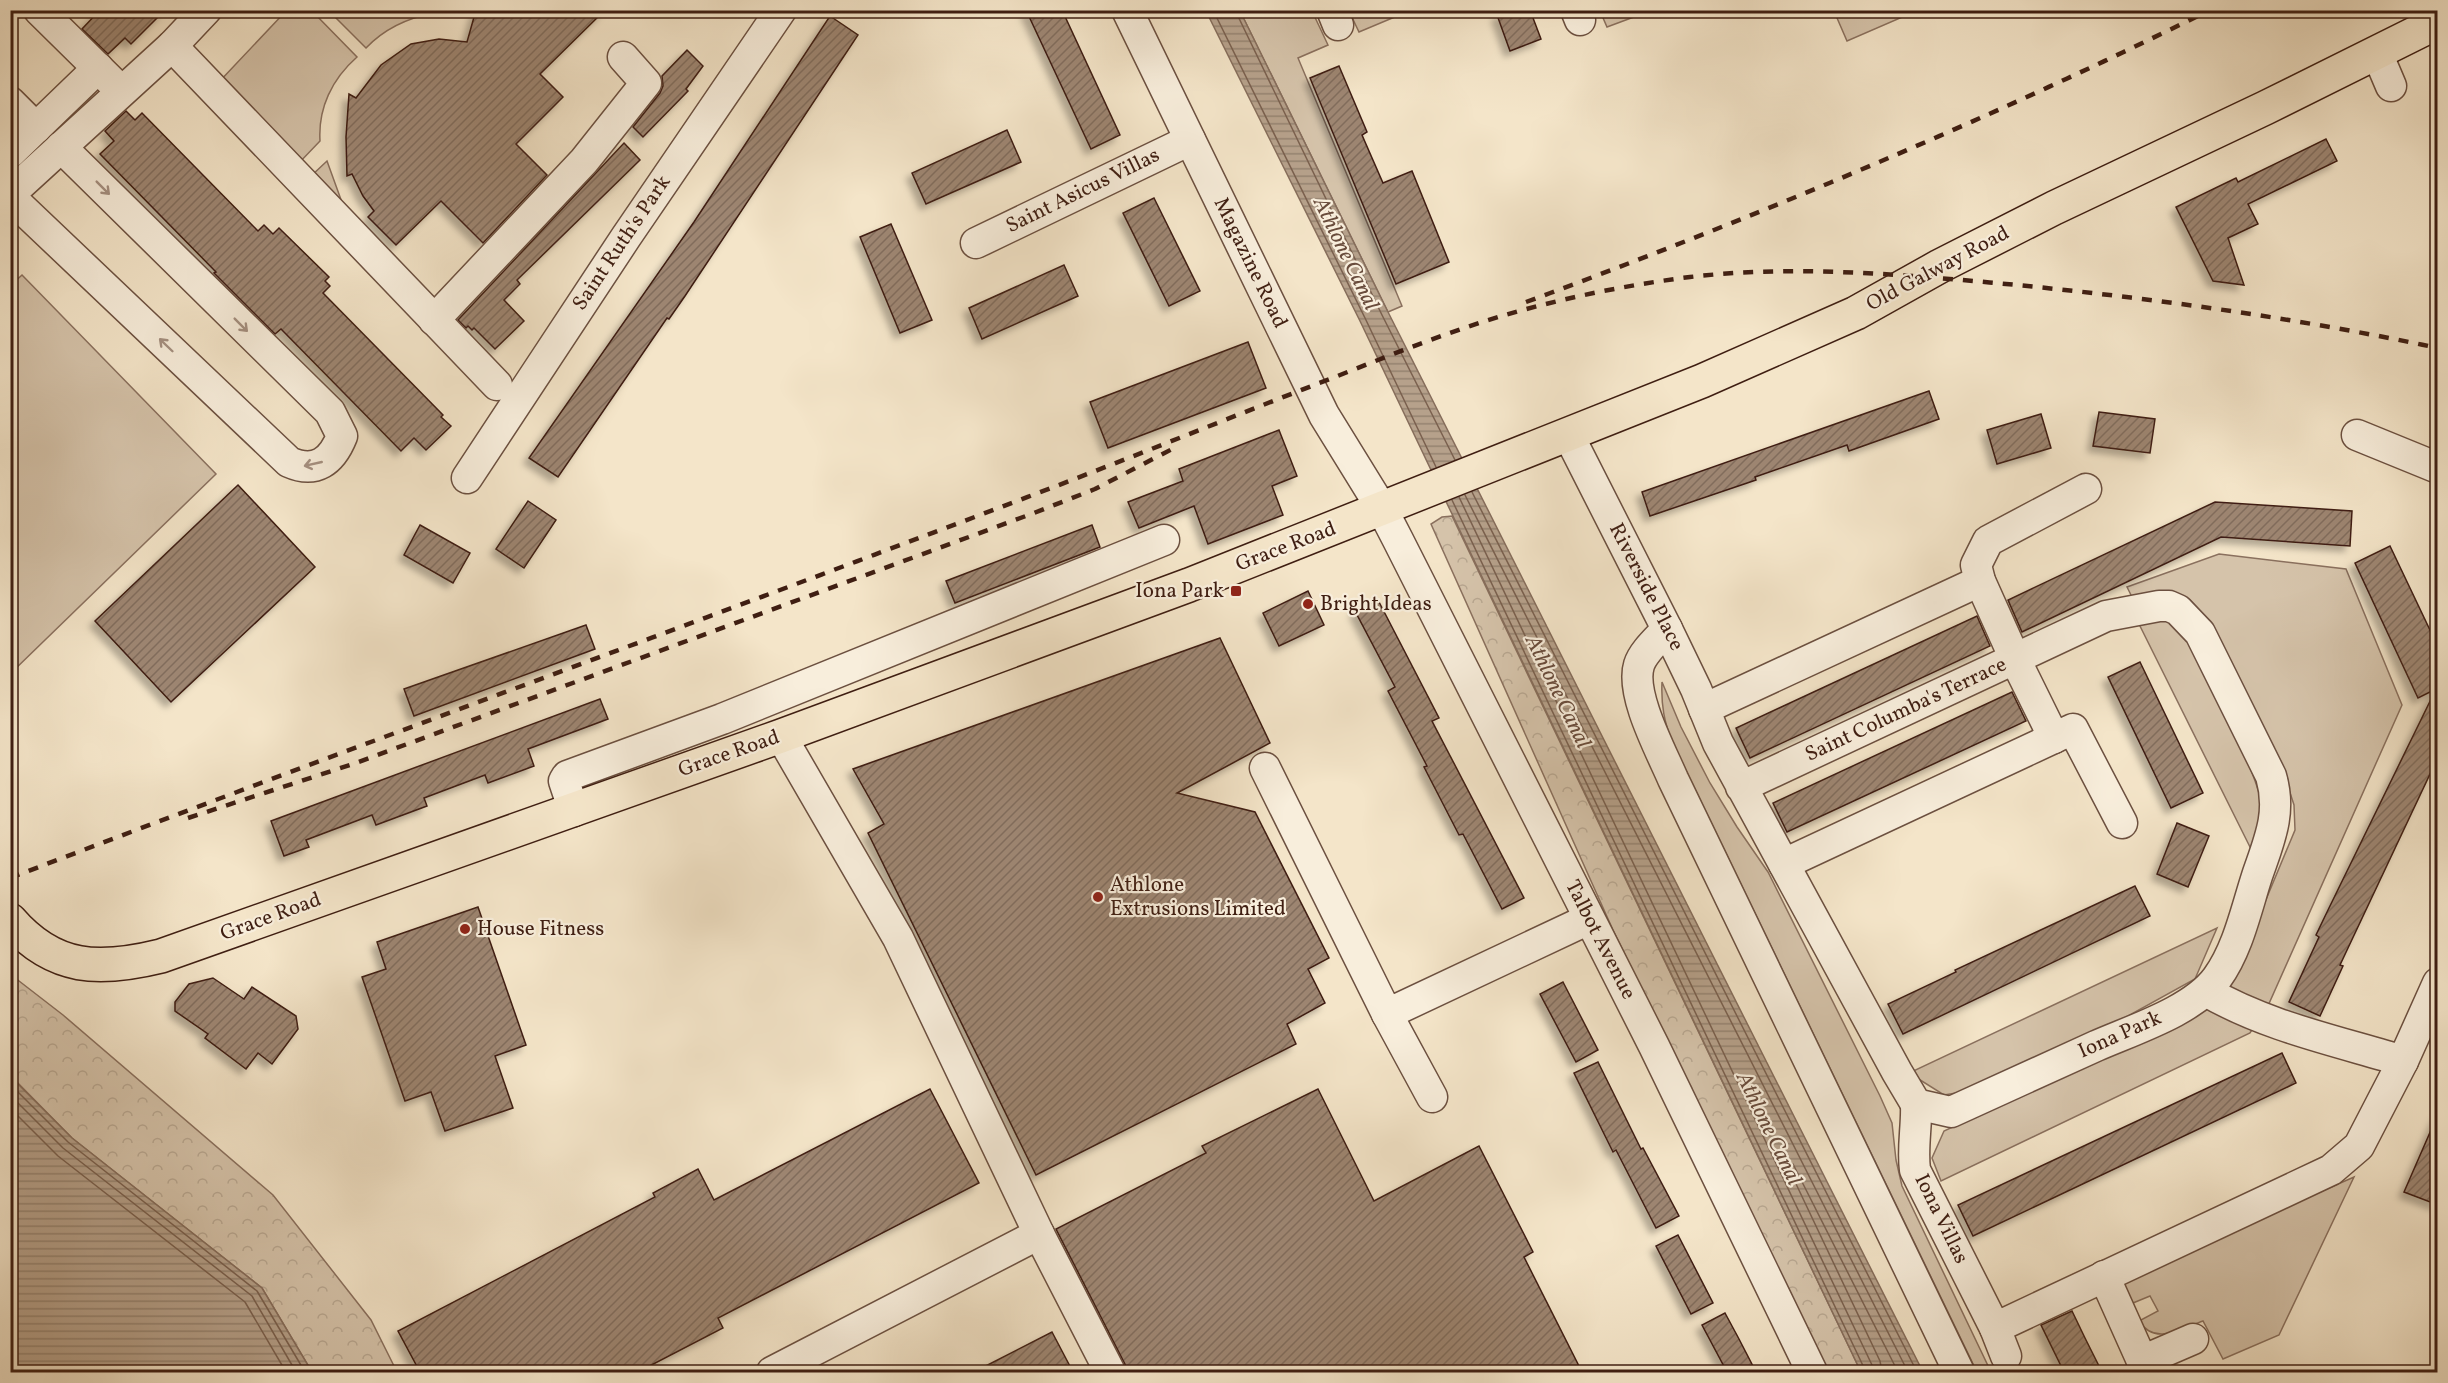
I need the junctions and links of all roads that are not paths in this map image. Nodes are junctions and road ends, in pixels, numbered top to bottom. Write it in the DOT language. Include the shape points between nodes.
graph roads {
  1 [pos="39,10"];
  2 [pos="206,10"];
  3 [pos="781,10"];
  4 [pos="1127,10"];
  5 [pos="2438,22"];
  6 [pos="172,46"];
  7 [pos="2377,53"];
  8 [pos="623,57"];
  9 [pos="98,68"];
  10 [pos="2391,86"];
  11 [pos="121,91"];
  12 [pos="10,102"];
  13 [pos="36,128"];
  14 [pos="1190,140"];
  15 [pos="61,147"];
  16 [pos="10,153"];
  17 [pos="10,196"];
  18 [pos="976,243"];
  19 [pos="434,320"];
  20 [pos="497,386"];
  21 [pos="1568,434"];
  22 [pos="2357,435"];
  23 [pos="2438,468"];
  24 [pos="467,478"];
  25 [pos="2086,489"];
  26 [pos="1427,492"];
  27 [pos="1382,509"];
  28 [pos="1164,540"];
  29 [pos="1980,581"];
  30 [pos="1667,629"];
  31 [pos="2070,633"];
  32 [pos="2015,659"];
  33 [pos="1704,710"];
  34 [pos="781,736"];
  35 [pos="2054,738"];
  36 [pos="1265,768"];
  37 [pos="1742,787"];
  38 [pos="574,811"];
  39 [pos="2122,823"];
  40 [pos="1784,864"];
  41 [pos="1589,919"];
  42 [pos="18,929"];
  43 [pos="2438,983"];
  44 [pos="2206,991"];
  45 [pos="1387,1014"];
  46 [pos="2403,1061"];
  47 [pos="1432,1097"];
  48 [pos="1916,1104"];
  49 [pos="1039,1234"];
  50 [pos="2104,1276"];
  51 [pos="1995,1328"];
  52 [pos="2193,1340"];
  53 [pos="2006,1356"];
  54 [pos="2145,1367"];
  55 [pos="772,1372"];
  56 [pos="1110,1372"];
  57 [pos="1812,1372"];
  58 [pos="1959,1372"];
  1 -- 9 [label="street"];
  2 -- 6 [label="street"];
  3 -- 24 [label="street, Saint Ruth's Park"];
  4 -- 14 [label="street, Magazine Road"];
  5 -- 7 [label="main road, Old Galway Road"];
  6 -- 11 [label="street"];
  6 -- 19 [label="street"];
  7 -- 10 [label="street"];
  7 -- 21 [label="main road, Old Galway Road" via="2054,208 1856,313 1702,381"];
  8 -- 19 [label="street" via="646,83 584,161"];
  9 -- 11 [label="street"];
  9 -- 13 [label="street"];
  11 -- 15 [label="street"];
  12 -- 13 [label="street"];
  13 -- 16 [label="street"];
  14 -- 18 [label="street, Saint Asicus Villas"];
  14 -- 27 [label="street, Magazine Road" via="1324,415"];
  15 -- 17 [label="street"];
  15 -- 17 [label="street, one-way" via="330,412 342,436 330,459 300,467 289,462"];
  19 -- 20 [label="street"];
  21 -- 26 [label="main road, Old Galway Road"];
  21 -- 30 [label="street, Riverside Place"];
  22 -- 23 [label="street"];
  25 -- 29 [label="street" via="1988,541 1976,565"];
  26 -- 27 [label="main road, Grace Road"];
  27 -- 34 [label="main road, Grace Road" via="1200,581"];
  27 -- 41 [label="street, Talbot Avenue"];
  28 -- 38 [label="street" via="722,719 567,776 565,786"];
  29 -- 32 [label="street"];
  29 -- 33 [label="street"];
  30 -- 33 [label="street, Riverside Place"];
  30 -- 58 [label="street" via="1639,663 1642,708"];
  31 -- 32 [label="street, Saint Columba's Terrace"];
  31 -- 44 [label="street, Iona Park" via="2124,611 2160,606 2178,610 2200,633 2271,776 2277,803 2266,848 2233,949"];
  32 -- 35 [label="street"];
  32 -- 37 [label="street, Saint Columba's Terrace"];
  33 -- 37 [label="street, Riverside Place"];
  34 -- 38 [label="main road, Grace Road"];
  34 -- 49 [label="street" via="898,938"];
  35 -- 39 [label="street" via="2073,729"];
  35 -- 40 [label="street"];
  36 -- 45 [label="street"];
  37 -- 40 [label="street"];
  38 -- 42 [label="main road, Grace Road" via="142,961 110,965 74,963 45,951"];
  40 -- 48 [label="street"];
  41 -- 45 [label="street"];
  41 -- 57 [label="street, Talbot Avenue"];
  43 -- 46 [label="street"];
  44 -- 46 [label="street" via="2273,1021"];
  44 -- 48 [label="street, Iona Park" via="2165,1015 1951,1112"];
  45 -- 47 [label="street"];
  46 -- 50 [label="street" via="2359,1146 2342,1161 2318,1178"];
  48 -- 51 [label="street, Iona Villas" via="1915,1170"];
  49 -- 55 [label="street"];
  49 -- 56 [label="street"];
  50 -- 51 [label="street"];
  50 -- 54 [label="street"];
  51 -- 53 [label="street, Iona Villas"];
  52 -- 54 [label="street"];
}
